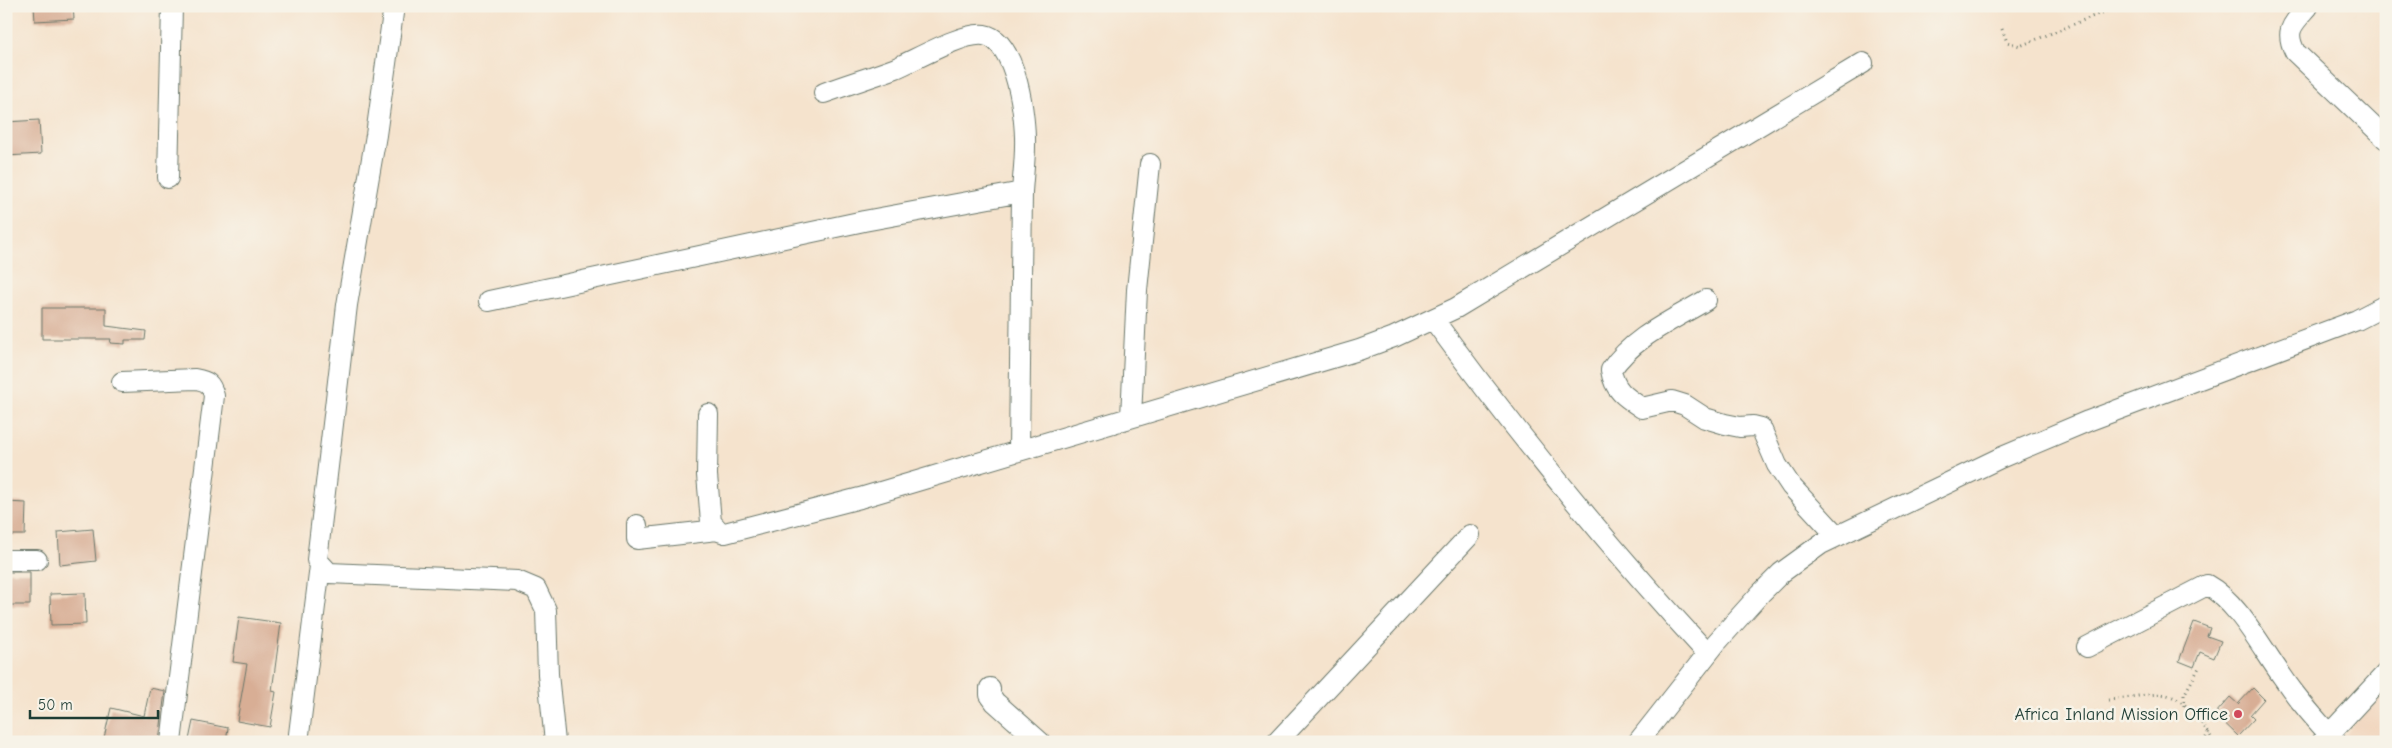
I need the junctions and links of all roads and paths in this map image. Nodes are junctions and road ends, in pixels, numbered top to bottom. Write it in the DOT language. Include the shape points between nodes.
graph roads {
  1 [pos="172,6"];
  2 [pos="394,6"];
  3 [pos="2134,6"];
  4 [pos="2308,8"];
  5 [pos="2002,29"];
  6 [pos="1863,63"];
  7 [pos="824,94"];
  8 [pos="2386,139"];
  9 [pos="1150,164"];
  10 [pos="168,178"];
  11 [pos="1022,192"];
  12 [pos="1706,300"];
  13 [pos="488,302"];
  14 [pos="2386,305"];
  15 [pos="1433,319"];
  16 [pos="122,382"];
  17 [pos="708,414"];
  18 [pos="1132,417"];
  19 [pos="1019,451"];
  20 [pos="636,525"];
  21 [pos="717,530"];
  22 [pos="1470,535"];
  23 [pos="1837,536"];
  24 [pos="6,560"];
  25 [pos="38,560"];
  26 [pos="320,566"];
  27 [pos="2087,647"];
  28 [pos="1708,653"];
  29 [pos="2200,666"];
  30 [pos="2386,673"];
  31 [pos="990,688"];
  32 [pos="2108,700"];
  33 [pos="2184,706"];
  34 [pos="2209,734"];
  35 [pos="2329,739"];
  36 [pos="171,742"];
  37 [pos="298,742"];
  38 [pos="555,742"];
  39 [pos="1040,742"];
  40 [pos="1277,742"];
  41 [pos="1638,742"];
  42 [pos="2203,742"];
  43 [pos="2214,742"];
  1 -- 10 [label="street"];
  2 -- 26 [label="street" via="346,315 318,548"];
  3 -- 5 [label="path" via="2106,11 2020,46 2007,42"];
  4 -- 8 [label="street" via="2292,24 2289,39 2295,52"];
  6 -- 15 [label="street"];
  7 -- 11 [label="street" via="958,40 982,35 990,37 1005,50 1022,105 1026,145"];
  9 -- 18 [label="street" via="1137,290"];
  11 -- 13 [label="street" via="864,221"];
  11 -- 19 [label="street"];
  12 -- 23 [label="street" via="1630,346 1611,370 1619,393 1642,408 1672,401 1718,422 1761,428 1777,465 1791,486"];
  14 -- 23 [label="street" via="2357,320 2018,450"];
  15 -- 18 [label="street" via="1359,350"];
  15 -- 28 [label="street" via="1543,462 1663,606"];
  16 -- 36 [label="street" via="195,379 212,386 214,396"];
  17 -- 21 [label="street" via="707,475 711,522"];
  18 -- 19 [label="street"];
  19 -- 21 [label="street" via="833,506 734,531"];
  20 -- 21 [label="street" via="637,539"];
  22 -- 40 [label="street"];
  23 -- 28 [label="street" via="1781,573"];
  24 -- 25 [label="street"];
  26 -- 37 [label="street"];
  26 -- 38 [label="street" via="329,573 518,581 536,589 546,610"];
  27 -- 35 [label="street" via="2207,585 2228,602"];
  28 -- 41 [label="street"];
  29 -- 33 [label="path" via="2184,694"];
  30 -- 35 [label="street"];
  31 -- 39 [label="street" via="995,702"];
  32 -- 33 [label="path" via="2166,695"];
  33 -- 34 [label="path"];
  34 -- 42 [label="path"];
  34 -- 43 [label="path"];
}
